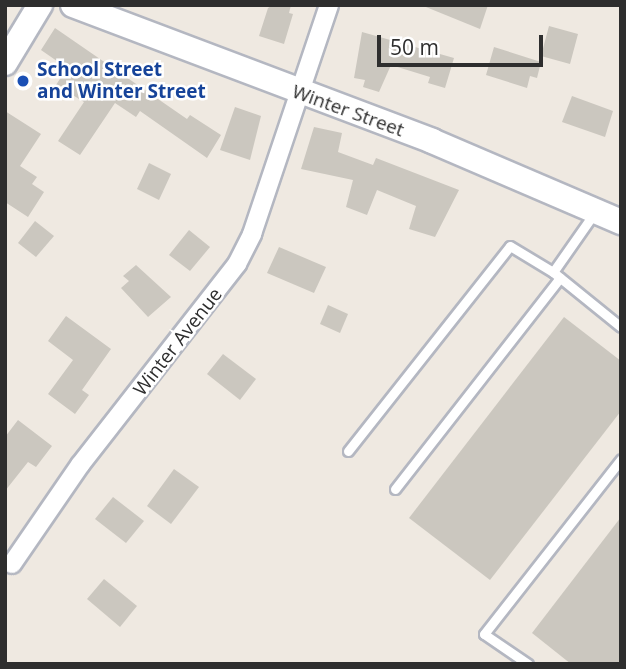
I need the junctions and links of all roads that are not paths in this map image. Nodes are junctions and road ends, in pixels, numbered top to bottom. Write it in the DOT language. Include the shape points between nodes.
graph roads {
  1 [pos="40,5"];
  2 [pos="73,5"];
  3 [pos="329,5"];
  4 [pos="5,63"];
  5 [pos="297,94"];
  6 [pos="596,211"];
  7 [pos="621,222"];
  8 [pos="556,275"];
  9 [pos="621,327"];
  10 [pos="348,451"];
  11 [pos="621,459"];
  12 [pos="395,489"];
  13 [pos="12,564"];
  14 [pos="528,664"];
  1 -- 4 [label="street"];
  2 -- 5 [label="street, Winter Street"];
  3 -- 5 [label="street, Winter Avenue"];
  5 -- 6 [label="street, Winter Street" via="432,141"];
  5 -- 13 [label="street, Winter Avenue" via="252,234 237,264 80,465"];
  6 -- 7 [label="street, Winter Street"];
  6 -- 8 [label="lane"];
  8 -- 9 [label="lane"];
  8 -- 10 [label="lane" via="510,246"];
  8 -- 12 [label="lane"];
  11 -- 14 [label="lane" via="484,634"];
}
